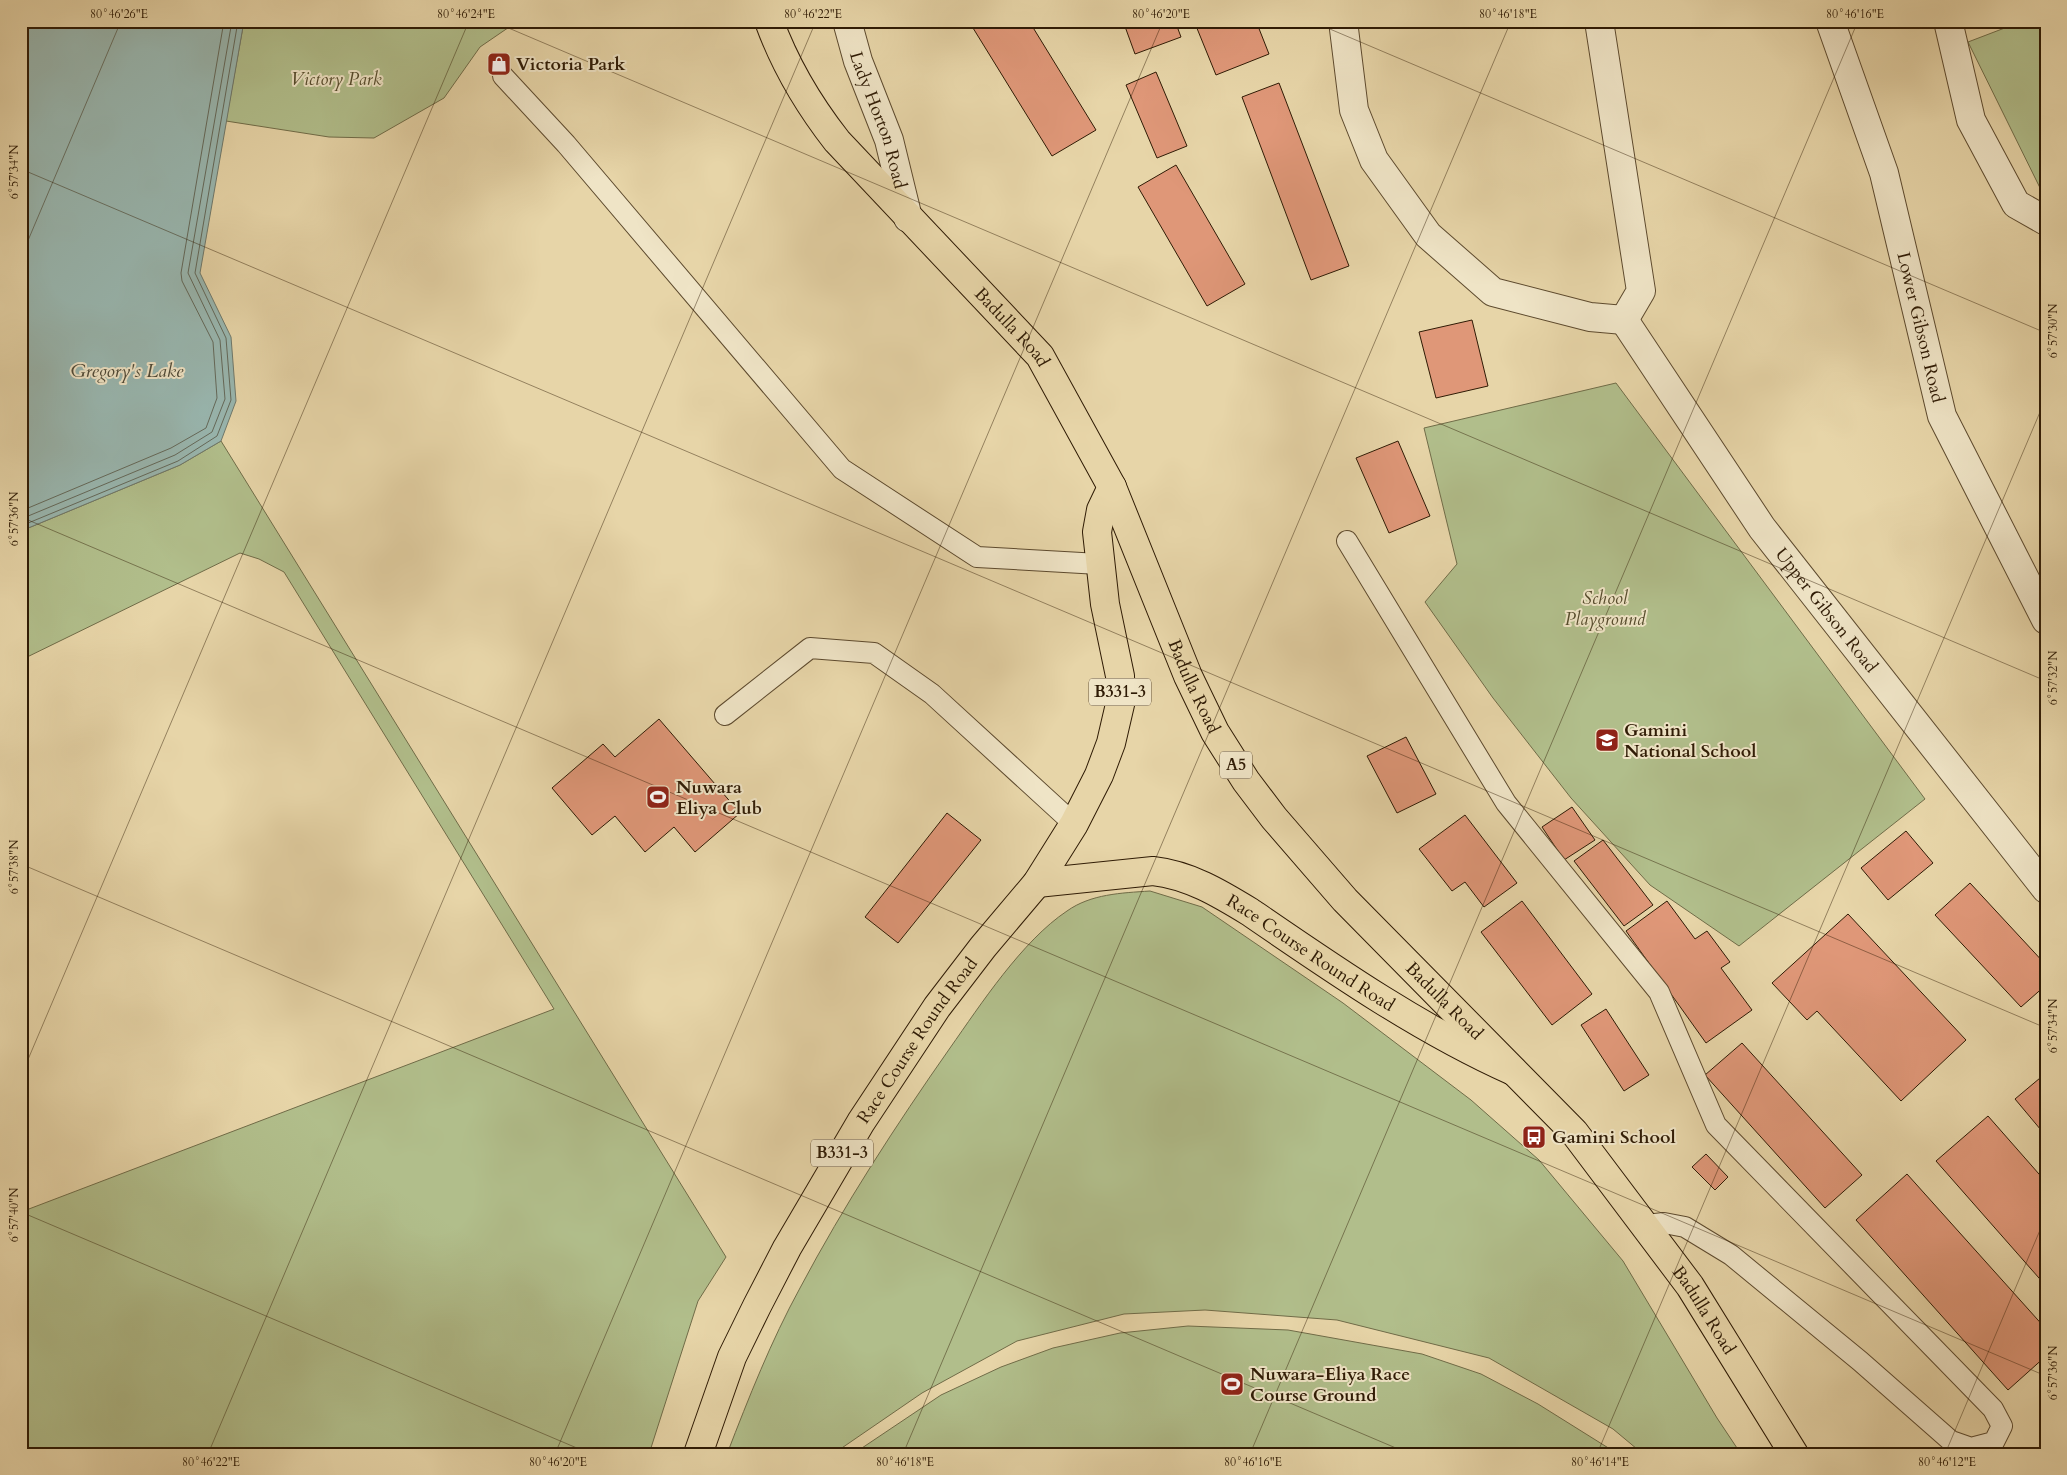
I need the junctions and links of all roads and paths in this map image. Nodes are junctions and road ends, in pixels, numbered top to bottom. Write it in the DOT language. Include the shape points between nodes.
graph roads {
  1 [pos="769,21"];
  2 [pos="847,21"];
  3 [pos="1343,21"];
  4 [pos="1600,21"];
  5 [pos="1830,21"];
  6 [pos="1948,21"];
  7 [pos="503,76"];
  8 [pos="908,218"];
  9 [pos="2046,221"];
  10 [pos="1624,320"];
  11 [pos="1112,487"];
  12 [pos="1347,542"];
  13 [pos="1099,564"];
  14 [pos="2046,620"];
  15 [pos="725,715"];
  16 [pos="1074,824"];
  17 [pos="1037,883"];
  18 [pos="2046,888"];
  19 [pos="1516,1072"];
  20 [pos="1646,1225"];
  21 [pos="698,1454"];
  22 [pos="1794,1454"];
  1 -- 8 [label="main road, Badulla Road / A5" via="785,61 815,113 837,142"];
  2 -- 8 [label="street, Lady Horton Road" via="858,61 889,140"];
  3 -- 10 [label="street" via="1354,110 1374,160 1428,235 1492,292 1590,317"];
  4 -- 10 [label="street" via="1641,291"];
  5 -- 14 [label="street, Lower Gibson Road" via="1884,173 1942,416"];
  6 -- 9 [label="street" via="1971,120 2016,204"];
  7 -- 13 [label="lane" via="566,144 842,469 977,558"];
  8 -- 11 [label="main road, Badulla Road / A5" via="1040,356"];
  10 -- 18 [label="street, Upper Gibson Road" via="1762,528"];
  11 -- 13 [label="main road, Race Course Round Road / B331-3" via="1101,510 1097,532"];
  11 -- 19 [label="main road, Badulla Road / A5" via="1188,676 1215,732 1246,781 1345,900"];
  12 -- 20 [label="lane" via="1506,803 1659,992 1716,1124 1993,1409 2002,1426 1994,1442 1971,1448 1951,1441 1732,1255 1685,1227 1664,1223"];
  13 -- 16 [label="main road, Race Course Round Road / B331-3" via="1120,676 1121,700 1111,743 1099,775"];
  15 -- 16 [label="lane" via="810,648 874,653 932,694"];
  16 -- 17 [label="main road, Race Course Round Road / B331-3"];
  17 -- 19 [label="main road, Race Course Round Road" via="1153,870 1193,881 1250,912 1426,1026 1470,1052"];
  17 -- 21 [label="main road, Race Course Round Road / B331-3" via="937,1007 861,1122 757,1306 732,1357"];
  19 -- 20 [label="main road, Badulla Road / A5" via="1574,1132"];
  20 -- 22 [label="main road, Badulla Road / A5" via="1690,1286"];
}
